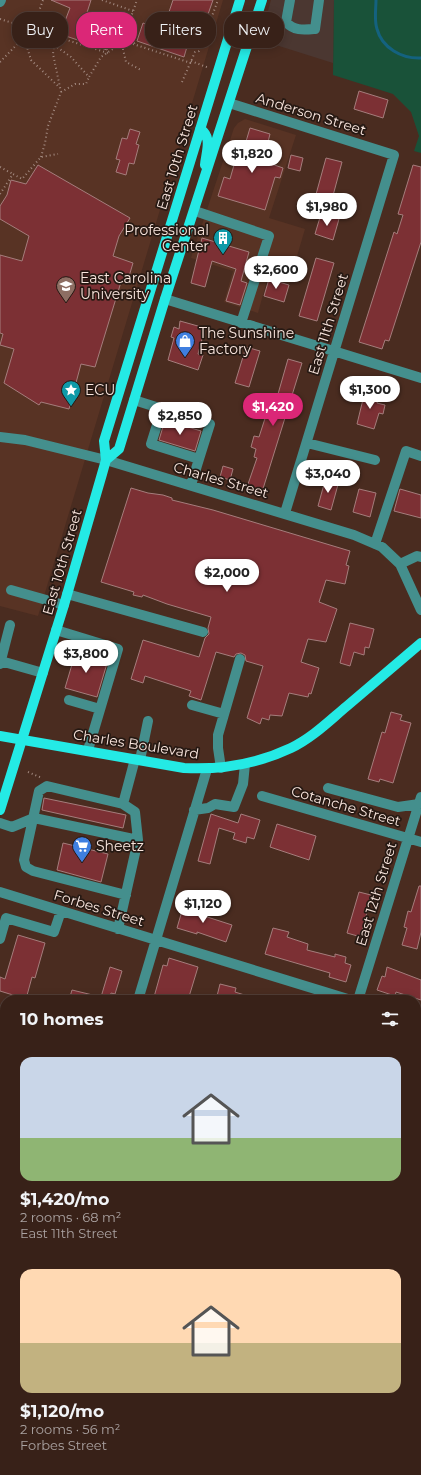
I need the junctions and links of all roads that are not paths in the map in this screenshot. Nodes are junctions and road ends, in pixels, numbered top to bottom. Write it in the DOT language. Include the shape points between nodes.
graph roads {
  1 [pos="240,0"];
  2 [pos="262,0"];
  3 [pos="290,0"];
  4 [pos="319,0"];
  5 [pos="229,103"];
  6 [pos="200,129"];
  7 [pos="384,151"];
  8 [pos="200,194"];
  9 [pos="194,211"];
  10 [pos="166,300"];
  11 [pos="241,323"];
  12 [pos="334,352"];
  13 [pos="421,378"];
  14 [pos="134,400"];
  15 [pos="162,409"];
  16 [pos="0,437"];
  17 [pos="307,443"];
  18 [pos="421,456"];
  19 [pos="199,459"];
  20 [pos="106,460"];
  21 [pos="375,460"];
  22 [pos="191,485"];
  23 [pos="285,513"];
  24 [pos="375,544"];
  25 [pos="421,557"];
  26 [pos="400,564"];
  27 [pos="11,590"];
  28 [pos="67,594"];
  29 [pos="64,605"];
  30 [pos="421,610"];
  31 [pos="10,625"];
  32 [pos="56,630"];
  33 [pos="203,632"];
  34 [pos="421,643"];
  35 [pos="2,650"];
  36 [pos="240,659"];
  37 [pos="0,662"];
  38 [pos="43,673"];
  39 [pos="69,700"];
  40 [pos="192,705"];
  41 [pos="100,709"];
  42 [pos="224,714"];
  43 [pos="148,721"];
  44 [pos="0,736"];
  45 [pos="23,739"];
  46 [pos="88,750"];
  47 [pos="138,759"];
  48 [pos="245,764"];
  49 [pos="221,768"];
  50 [pos="207,769"];
  51 [pos="328,788"];
  52 [pos="262,796"];
  53 [pos="420,801"];
  54 [pos="123,804"];
  55 [pos="0,810"];
  56 [pos="194,810"];
  57 [pos="34,818"];
  58 [pos="0,823"];
  59 [pos="408,838"];
  60 [pos="138,840"];
  61 [pos="421,842"];
  62 [pos="0,892"];
  63 [pos="126,895"];
  64 [pos="61,911"];
  65 [pos="118,929"];
  66 [pos="0,939"];
  67 [pos="156,940"];
  68 [pos="140,995"];
  69 [pos="335,995"];
  70 [pos="360,995"];
  1 -- 6 [label="main road, East 10th Street"];
  2 -- 5 [label="main road, East 10th Street"];
  3 -- 4 [label="street" via="286,22 299,30 315,29"];
  5 -- 7 [label="street, Anderson Street"];
  5 -- 8 [label="main road, East 10th Street"];
  6 -- 8 [label="main road" via="208,138"];
  6 -- 20 [label="main road, East 10th Street" via="104,441"];
  7 -- 12 [label="street, East 11th Street" via="394,154"];
  8 -- 9 [label="main road, East 10th Street"];
  9 -- 10 [label="main road, East 10th Street"];
  9 -- 11 [label="street" via="269,236"];
  10 -- 11 [label="street"];
  10 -- 14 [label="main road, East 10th Street"];
  11 -- 12 [label="street"];
  12 -- 13 [label="street"];
  12 -- 17 [label="street, East 11th Street"];
  14 -- 15 [label="street"];
  14 -- 20 [label="main road, East 10th Street" via="119,449"];
  15 -- 19 [label="street" via="151,444"];
  15 -- 19 [label="street" via="210,424"];
  16 -- 20 [label="street, Charles Street" via="25,440"];
  17 -- 21 [label="street"];
  17 -- 23 [label="street, East 11th Street"];
  18 -- 24 [label="street" via="406,451"];
  19 -- 22 [label="street"];
  20 -- 22 [label="street, Charles Street"];
  20 -- 28 [label="main road, East 10th Street"];
  22 -- 23 [label="street, Charles Street"];
  23 -- 24 [label="street, Charles Street"];
  24 -- 26 [label="street, Charles Street" via="382,547"];
  25 -- 26 [label="street" via="417,556"];
  26 -- 30 [label="street, Charles Street"];
  27 -- 29 [label="street"];
  28 -- 29 [label="main road, East 10th Street"];
  28 -- 33 [label="street"];
  29 -- 32 [label="main road, East 10th Street"];
  31 -- 35 [label="street"];
  32 -- 38 [label="main road, East 10th Street"];
  32 -- 41 [label="street" via="118,649"];
  34 -- 48 [label="main road, Charles Boulevard" via="314,734 292,748"];
  35 -- 37 [label="street"];
  36 -- 42 [label="street"];
  37 -- 38 [label="street"];
  38 -- 45 [label="main road, East 10th Street"];
  39 -- 41 [label="street"];
  40 -- 42 [label="street"];
  41 -- 46 [label="street"];
  42 -- 49 [label="street" via="218,736"];
  43 -- 47 [label="street"];
  44 -- 45 [label="main road"];
  45 -- 46 [label="main road, Charles Boulevard"];
  45 -- 55 [label="main road, East 10th Street"];
  46 -- 47 [label="main road, Charles Boulevard"];
  47 -- 50 [label="main road, Charles Boulevard" via="184,768"];
  47 -- 54 [label="street"];
  48 -- 49 [label="main road, Charles Boulevard"];
  48 -- 56 [label="street" via="243,784 234,807 215,804"];
  49 -- 50 [label="main road, Charles Boulevard"];
  50 -- 56 [label="street"];
  51 -- 53 [label="street" via="398,807"];
  52 -- 59 [label="street, Cotanche Street"];
  53 -- 59 [label="street, East 12th Street"];
  54 -- 57 [label="street" via="46,786 39,791"];
  54 -- 60 [label="street" via="135,812"];
  56 -- 67 [label="street"];
  57 -- 58 [label="street" via="12,827"];
  57 -- 60 [label="street"];
  57 -- 63 [label="street" via="24,860 26,867"];
  59 -- 61 [label="street, Cotanche Street"];
  59 -- 70 [label="street, East 12th Street"];
  60 -- 63 [label="street"];
  62 -- 64 [label="street, Forbes Street"];
  63 -- 65 [label="street"];
  64 -- 65 [label="street, Forbes Street"];
  64 -- 66 [label="street" via="54,932 6,918"];
  65 -- 67 [label="street, Forbes Street"];
  67 -- 68 [label="street"];
  67 -- 69 [label="street, Forbes Street"];
}
